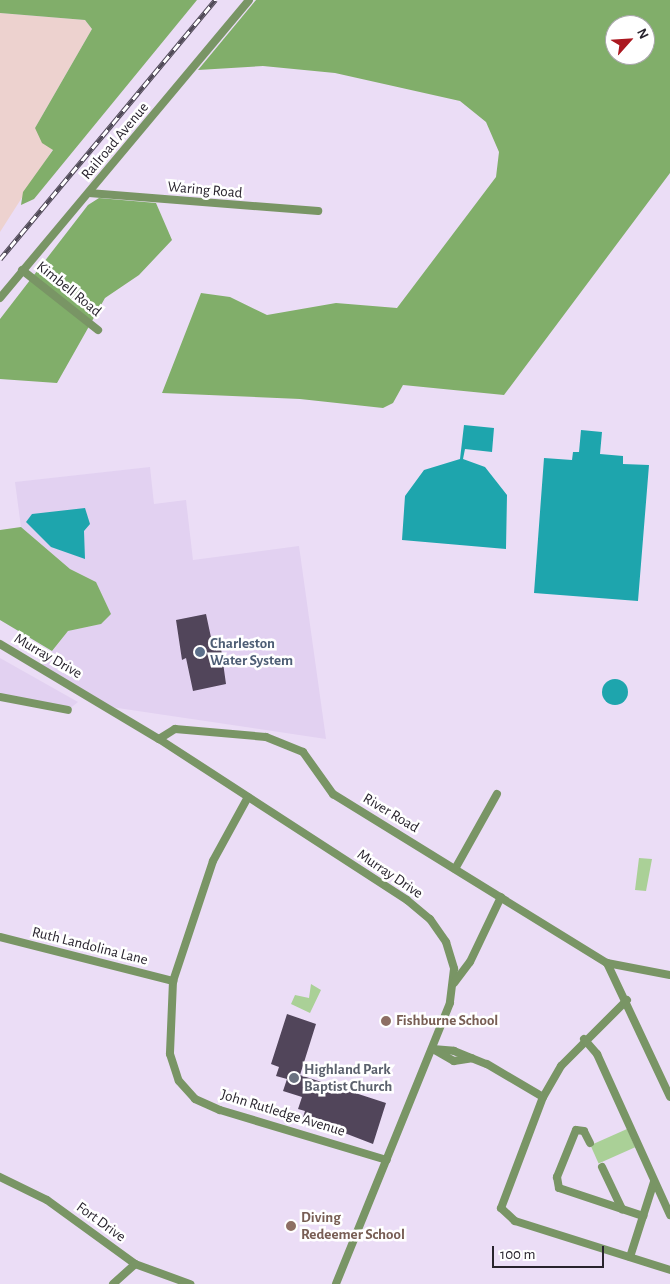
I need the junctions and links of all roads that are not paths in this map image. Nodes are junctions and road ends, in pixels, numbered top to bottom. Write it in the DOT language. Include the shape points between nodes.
graph roads {
  1 [pos="249,0"];
  2 [pos="89,194"];
  3 [pos="318,211"];
  4 [pos="22,270"];
  5 [pos="0,298"];
  6 [pos="98,330"];
  7 [pos="0,644"];
  8 [pos="0,697"];
  9 [pos="68,710"];
  10 [pos="159,739"];
  11 [pos="497,794"];
  12 [pos="248,797"];
  13 [pos="455,869"];
  14 [pos="502,897"];
  15 [pos="0,937"];
  16 [pos="607,963"];
  17 [pos="670,975"];
  18 [pos="173,981"];
  19 [pos="453,985"];
  20 [pos="627,1000"];
  21 [pos="584,1039"];
  22 [pos="433,1049"];
  23 [pos="543,1097"];
  24 [pos="670,1097"];
  25 [pos="590,1142"];
  26 [pos="387,1160"];
  27 [pos="602,1167"];
  28 [pos="0,1177"];
  29 [pos="654,1182"];
  30 [pos="622,1209"];
  31 [pos="670,1215"];
  32 [pos="643,1216"];
  33 [pos="630,1257"];
  34 [pos="135,1264"];
  35 [pos="670,1270"];
  36 [pos="113,1284"];
  37 [pos="188,1284"];
  38 [pos="336,1284"];
  1 -- 2 [label="street, Railroad Avenue"];
  2 -- 3 [label="street, Waring Road"];
  2 -- 4 [label="street, Railroad Avenue"];
  4 -- 5 [label="street, Railroad Avenue"];
  4 -- 6 [label="street, Kimbell Road"];
  7 -- 10 [label="street, Murray Drive"];
  8 -- 9 [label="street"];
  10 -- 12 [label="street, Murray Drive"];
  10 -- 13 [label="street, River Road" via="175,729 266,737 303,752 333,794"];
  11 -- 13 [label="street"];
  12 -- 18 [label="street, John Rutledge Avenue" via="213,861"];
  12 -- 19 [label="street, Murray Drive" via="425,914 449,949"];
  13 -- 14 [label="street, River Road"];
  14 -- 16 [label="street, River Road"];
  14 -- 19 [label="street" via="470,962"];
  15 -- 18 [label="street, Ruth Landolina Lane"];
  16 -- 17 [label="street"];
  16 -- 20 [label="street"];
  18 -- 26 [label="street, John Rutledge Avenue" via="170,1054 179,1081 195,1098 220,1110"];
  19 -- 22 [label="street, Murray Drive"];
  20 -- 21 [label="street"];
  20 -- 24 [label="street"];
  21 -- 23 [label="street"];
  21 -- 29 [label="street" via="597,1054"];
  22 -- 23 [label="street" via="472,1058"];
  22 -- 26 [label="street, Murray Drive"];
  23 -- 33 [label="street" via="502,1203 503,1213 515,1221"];
  25 -- 30 [label="street" via="584,1130 576,1130 557,1186 563,1192"];
  26 -- 38 [label="street, Murray Drive"];
  27 -- 30 [label="street"];
  28 -- 34 [label="street, Fort Drive" via="47,1200"];
  29 -- 31 [label="street"];
  29 -- 32 [label="street"];
  30 -- 32 [label="street"];
  32 -- 33 [label="street"];
  33 -- 35 [label="street"];
  34 -- 36 [label="street"];
  34 -- 37 [label="street, Fort Drive"];
}
